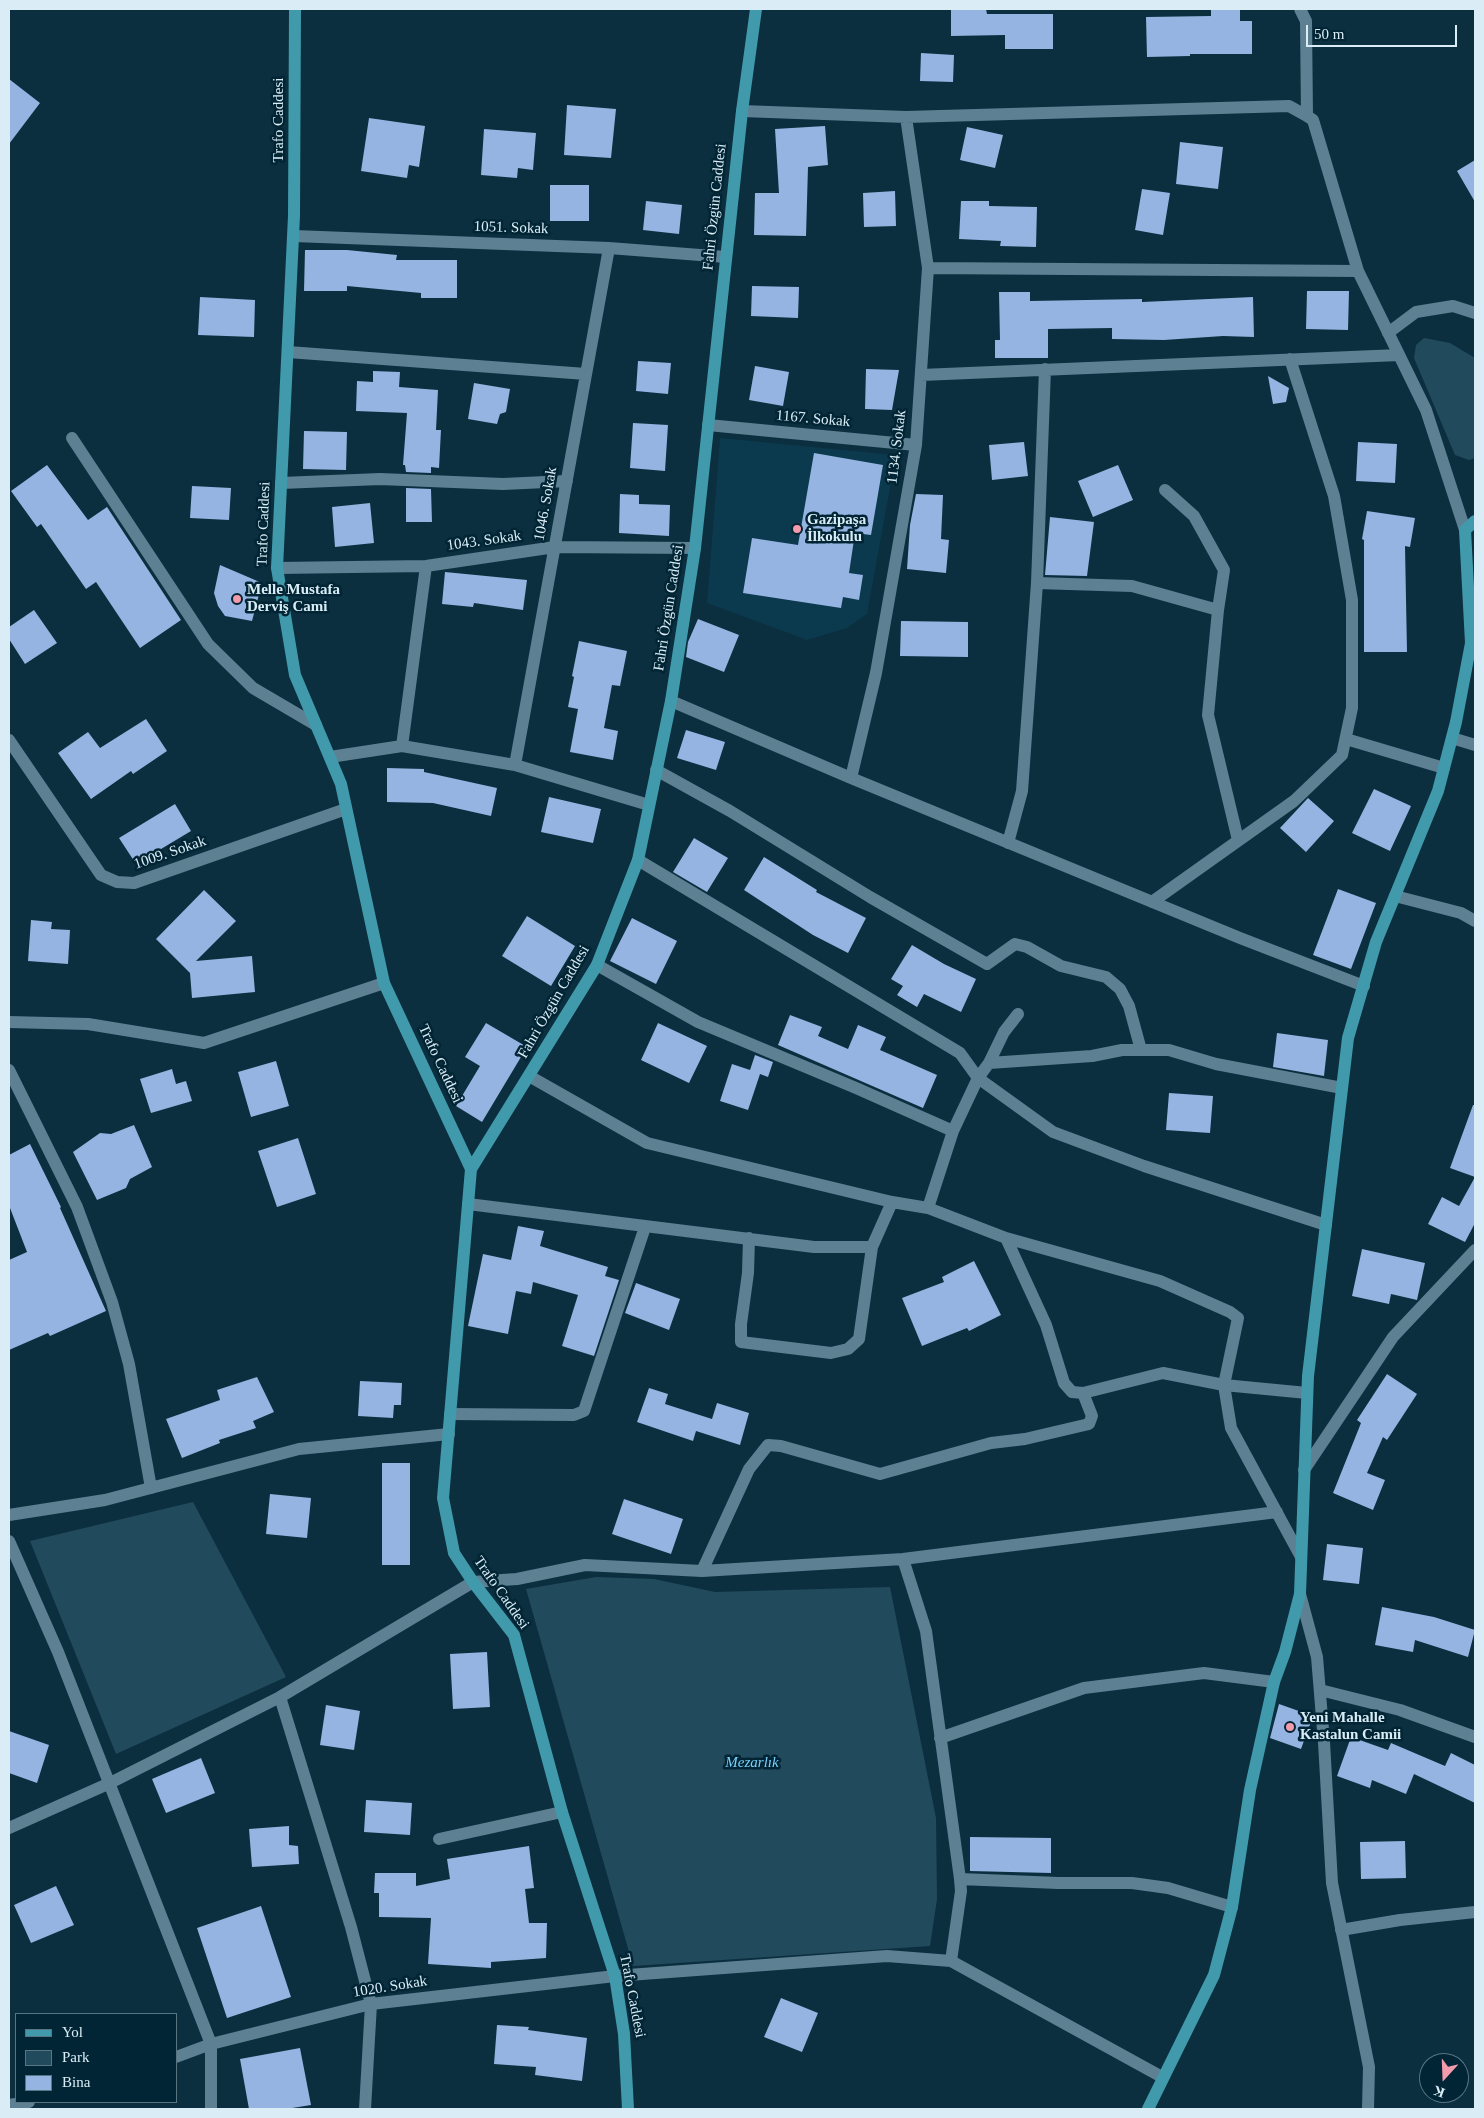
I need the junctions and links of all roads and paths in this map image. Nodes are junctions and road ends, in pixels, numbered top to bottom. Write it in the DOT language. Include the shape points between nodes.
graph roads {
  1 [pos="295,9"];
  2 [pos="756,9"];
  3 [pos="1300,9"];
  4 [pos="742,111"];
  5 [pos="1307,116"];
  6 [pos="906,117"];
  7 [pos="294,236"];
  8 [pos="609,248"];
  9 [pos="726,257"];
  10 [pos="928,268"];
  11 [pos="1358,271"];
  12 [pos="1475,313"];
  13 [pos="1388,332"];
  14 [pos="288,352"];
  15 [pos="1399,355"];
  16 [pos="1290,359"];
  17 [pos="1045,369"];
  18 [pos="586,374"];
  19 [pos="921,375"];
  20 [pos="708,425"];
  21 [pos="72,438"];
  22 [pos="916,445"];
  23 [pos="567,480"];
  24 [pos="282,483"];
  25 [pos="1165,490"];
  26 [pos="1475,521"];
  27 [pos="1465,530"];
  28 [pos="555,547"];
  29 [pos="695,548"];
  30 [pos="426,566"];
  31 [pos="278,568"];
  32 [pos="1036,583"];
  33 [pos="1218,610"];
  34 [pos="671,701"];
  35 [pos="316,725"];
  36 [pos="1452,738"];
  37 [pos="1346,739"];
  38 [pos="9,740"];
  39 [pos="1475,745"];
  40 [pos="402,746"];
  41 [pos="330,758"];
  42 [pos="516,765"];
  43 [pos="1444,768"];
  44 [pos="656,770"];
  45 [pos="851,778"];
  46 [pos="649,805"];
  47 [pos="346,809"];
  48 [pos="1238,840"];
  49 [pos="1008,843"];
  50 [pos="638,860"];
  51 [pos="1396,896"];
  52 [pos="1152,902"];
  53 [pos="1475,920"];
  54 [pos="597,965"];
  55 [pos="384,983"];
  56 [pos="1364,986"];
  57 [pos="1018,1014"];
  58 [pos="9,1022"];
  59 [pos="1141,1050"];
  60 [pos="989,1063"];
  61 [pos="9,1070"];
  62 [pos="529,1076"];
  63 [pos="978,1078"];
  64 [pos="1342,1088"];
  65 [pos="953,1131"];
  66 [pos="471,1169"];
  67 [pos="892,1202"];
  68 [pos="468,1204"];
  69 [pos="928,1208"];
  70 [pos="1326,1224"];
  71 [pos="645,1227"];
  72 [pos="749,1238"];
  73 [pos="1006,1238"];
  74 [pos="872,1247"];
  75 [pos="1475,1250"];
  76 [pos="1224,1385"];
  77 [pos="1308,1392"];
  78 [pos="1083,1393"];
  79 [pos="450,1414"];
  80 [pos="449,1434"];
  81 [pos="1304,1470"];
  82 [pos="151,1488"];
  83 [pos="1277,1512"];
  84 [pos="9,1515"];
  85 [pos="9,1541"];
  86 [pos="1301,1557"];
  87 [pos="903,1559"];
  88 [pos="702,1571"];
  89 [pos="473,1582"];
  90 [pos="1300,1594"];
  91 [pos="1274,1682"];
  92 [pos="1320,1690"];
  93 [pos="280,1698"];
  94 [pos="1475,1737"];
  95 [pos="940,1738"];
  96 [pos="110,1783"];
  97 [pos="562,1812"];
  98 [pos="9,1828"];
  99 [pos="439,1839"];
  100 [pos="960,1879"];
  101 [pos="1232,1907"];
  102 [pos="1475,1912"];
  103 [pos="1341,1930"];
  104 [pos="951,1961"];
  105 [pos="614,1976"];
  106 [pos="371,2004"];
  107 [pos="211,2044"];
  108 [pos="178,2056"];
  109 [pos="1162,2077"];
  110 [pos="23,2103"];
  111 [pos="9,2105"];
  112 [pos="211,2109"];
  113 [pos="365,2109"];
  114 [pos="628,2109"];
  115 [pos="1148,2109"];
  116 [pos="1368,2109"];
  1 -- 7 [label="street, Trafo Caddesi"];
  2 -- 4 [label="street, Fahri Özgün Caddesi"];
  3 -- 5 [label="street" via="1306,22"];
  4 -- 6 [label="street"];
  4 -- 9 [label="street, Fahri Özgün Caddesi"];
  5 -- 6 [label="street" via="1290,106"];
  5 -- 11 [label="street" via="1313,120"];
  6 -- 10 [label="street, 1134. Sokak"];
  7 -- 8 [label="street, 1051. Sokak"];
  7 -- 14 [label="street, Trafo Caddesi"];
  8 -- 9 [label="street, 1051. Sokak"];
  8 -- 18 [label="street, 1046. Sokak"];
  9 -- 20 [label="street, Fahri Özgün Caddesi"];
  10 -- 11 [label="street"];
  10 -- 19 [label="street, 1134. Sokak"];
  11 -- 13 [label="street"];
  12 -- 13 [label="street" via="1453,306 1416,312"];
  13 -- 15 [label="street"];
  14 -- 18 [label="street"];
  14 -- 24 [label="street, Trafo Caddesi"];
  15 -- 16 [label="street"];
  15 -- 27 [label="street" via="1426,410"];
  16 -- 17 [label="street"];
  16 -- 37 [label="street" via="1334,496 1352,600 1352,708"];
  17 -- 19 [label="street"];
  17 -- 32 [label="street"];
  18 -- 23 [label="street, 1046. Sokak"];
  19 -- 22 [label="street, 1134. Sokak"];
  20 -- 22 [label="street, 1167. Sokak"];
  20 -- 29 [label="street, Fahri Özgün Caddesi"];
  21 -- 35 [label="street" via="208,644 253,688"];
  22 -- 45 [label="street, 1134. Sokak" via="876,673"];
  23 -- 24 [label="street" via="503,484 380,479"];
  23 -- 28 [label="street, 1046. Sokak"];
  24 -- 31 [label="street, Trafo Caddesi"];
  25 -- 33 [label="street" via="1194,516 1224,570"];
  26 -- 27 [label="street"];
  27 -- 36 [label="street" via="1471,643"];
  28 -- 29 [label="street, 1043. Sokak"];
  28 -- 30 [label="street, 1043. Sokak"];
  28 -- 42 [label="street, 1046. Sokak"];
  29 -- 34 [label="street, Fahri Özgün Caddesi"];
  30 -- 31 [label="street, 1043. Sokak"];
  30 -- 40 [label="street"];
  31 -- 35 [label="street, Trafo Caddesi" via="295,676"];
  32 -- 33 [label="street" via="1132,586"];
  32 -- 49 [label="street" via="1022,792"];
  33 -- 48 [label="street" via="1208,715"];
  34 -- 44 [label="street, Fahri Özgün Caddesi"];
  34 -- 45 [label="street"];
  35 -- 41 [label="street, Trafo Caddesi"];
  36 -- 39 [label="street"];
  36 -- 43 [label="street"];
  37 -- 43 [label="street"];
  37 -- 48 [label="street" via="1342,755 1294,801"];
  38 -- 47 [label="street, 1009. Sokak" via="101,875 117,882 134,883"];
  40 -- 41 [label="street"];
  40 -- 42 [label="street"];
  41 -- 47 [label="street, Trafo Caddesi" via="341,784"];
  42 -- 46 [label="street"];
  43 -- 51 [label="street"];
  44 -- 46 [label="street, Fahri Özgün Caddesi"];
  44 -- 59 [label="street" via="988,964 1015,944 1061,966 1106,977 1120,989 1129,1006"];
  45 -- 49 [label="street"];
  46 -- 50 [label="street, Fahri Özgün Caddesi"];
  47 -- 55 [label="street, Trafo Caddesi"];
  48 -- 52 [label="street"];
  49 -- 52 [label="street"];
  50 -- 54 [label="street, Fahri Özgün Caddesi"];
  50 -- 63 [label="street" via="960,1053"];
  51 -- 53 [label="street" via="1461,913"];
  51 -- 56 [label="street" via="1376,942"];
  52 -- 56 [label="street"];
  54 -- 62 [label="street, Fahri Özgün Caddesi"];
  54 -- 65 [label="street" via="698,1022"];
  55 -- 58 [label="street" via="204,1043 88,1024"];
  55 -- 66 [label="street, Trafo Caddesi"];
  56 -- 64 [label="street" via="1348,1038"];
  57 -- 60 [label="street" via="1004,1032"];
  59 -- 60 [label="street"];
  59 -- 64 [label="street" via="1169,1050 1216,1064"];
  60 -- 63 [label="street"];
  61 -- 82 [label="street" via="77,1207 112,1302 130,1364"];
  62 -- 66 [label="street, Fahri Özgün Caddesi"];
  62 -- 67 [label="street" via="647,1143"];
  63 -- 65 [label="street"];
  63 -- 70 [label="street" via="1053,1132 1144,1166"];
  64 -- 70 [label="street"];
  65 -- 69 [label="street"];
  66 -- 68 [label="street, Trafo Caddesi"];
  67 -- 69 [label="street"];
  67 -- 74 [label="street"];
  68 -- 71 [label="street"];
  68 -- 79 [label="street, Trafo Caddesi"];
  69 -- 73 [label="street"];
  70 -- 77 [label="street"];
  71 -- 72 [label="street"];
  71 -- 79 [label="street" via="584,1411 574,1415"];
  72 -- 74 [label="street" via="814,1247"];
  72 -- 74 [label="street" via="741,1342 831,1352 848,1349 859,1338"];
  73 -- 76 [label="street" via="1160,1281 1230,1312 1238,1318"];
  73 -- 78 [label="street" via="1046,1325 1064,1383 1072,1392"];
  75 -- 81 [label="street" via="1392,1337"];
  76 -- 77 [label="street"];
  76 -- 78 [label="street" via="1163,1373"];
  76 -- 83 [label="street" via="1231,1428"];
  77 -- 81 [label="street"];
  78 -- 88 [label="street" via="1092,1416 1089,1424 1025,1439 991,1442 880,1474 768,1445 749,1469"];
  79 -- 80 [label="street, Trafo Caddesi"];
  80 -- 82 [label="street" via="299,1449"];
  80 -- 89 [label="street, Trafo Caddesi" via="443,1498 454,1553"];
  81 -- 86 [label="street"];
  82 -- 84 [label="street" via="105,1500"];
  83 -- 86 [label="street"];
  83 -- 87 [label="street"];
  85 -- 96 [label="street"];
  86 -- 90 [label="street"];
  87 -- 88 [label="street"];
  87 -- 95 [label="street" via="926,1631"];
  88 -- 89 [label="street" via="585,1565 518,1579"];
  89 -- 93 [label="street"];
  89 -- 97 [label="street, Trafo Caddesi" via="514,1635"];
  90 -- 91 [label="street"];
  90 -- 92 [label="street" via="1317,1657"];
  91 -- 95 [label="street" via="1204,1673 1084,1688"];
  91 -- 101 [label="street" via="1250,1790"];
  92 -- 94 [label="street" via="1400,1710"];
  92 -- 103 [label="street" via="1332,1884"];
  93 -- 96 [label="street"];
  93 -- 106 [label="street" via="351,1927"];
  95 -- 100 [label="street"];
  96 -- 98 [label="street"];
  96 -- 107 [label="street"];
  97 -- 99 [label="street"];
  97 -- 105 [label="street, Trafo Caddesi"];
  100 -- 101 [label="street" via="1132,1883 1168,1888"];
  100 -- 104 [label="street"];
  101 -- 109 [label="street" via="1214,1975"];
  102 -- 103 [label="street"];
  103 -- 116 [label="street" via="1369,2067"];
  104 -- 105 [label="street, 1020. Sokak" via="887,1956"];
  104 -- 109 [label="street"];
  105 -- 106 [label="street, 1020. Sokak"];
  105 -- 114 [label="street, Trafo Caddesi" via="624,2034"];
  106 -- 107 [label="street, 1020. Sokak"];
  106 -- 113 [label="street"];
  107 -- 108 [label="street, 1020. Sokak"];
  107 -- 112 [label="street"];
  109 -- 115 [label="street"];
  110 -- 111 [label="street"];
}
